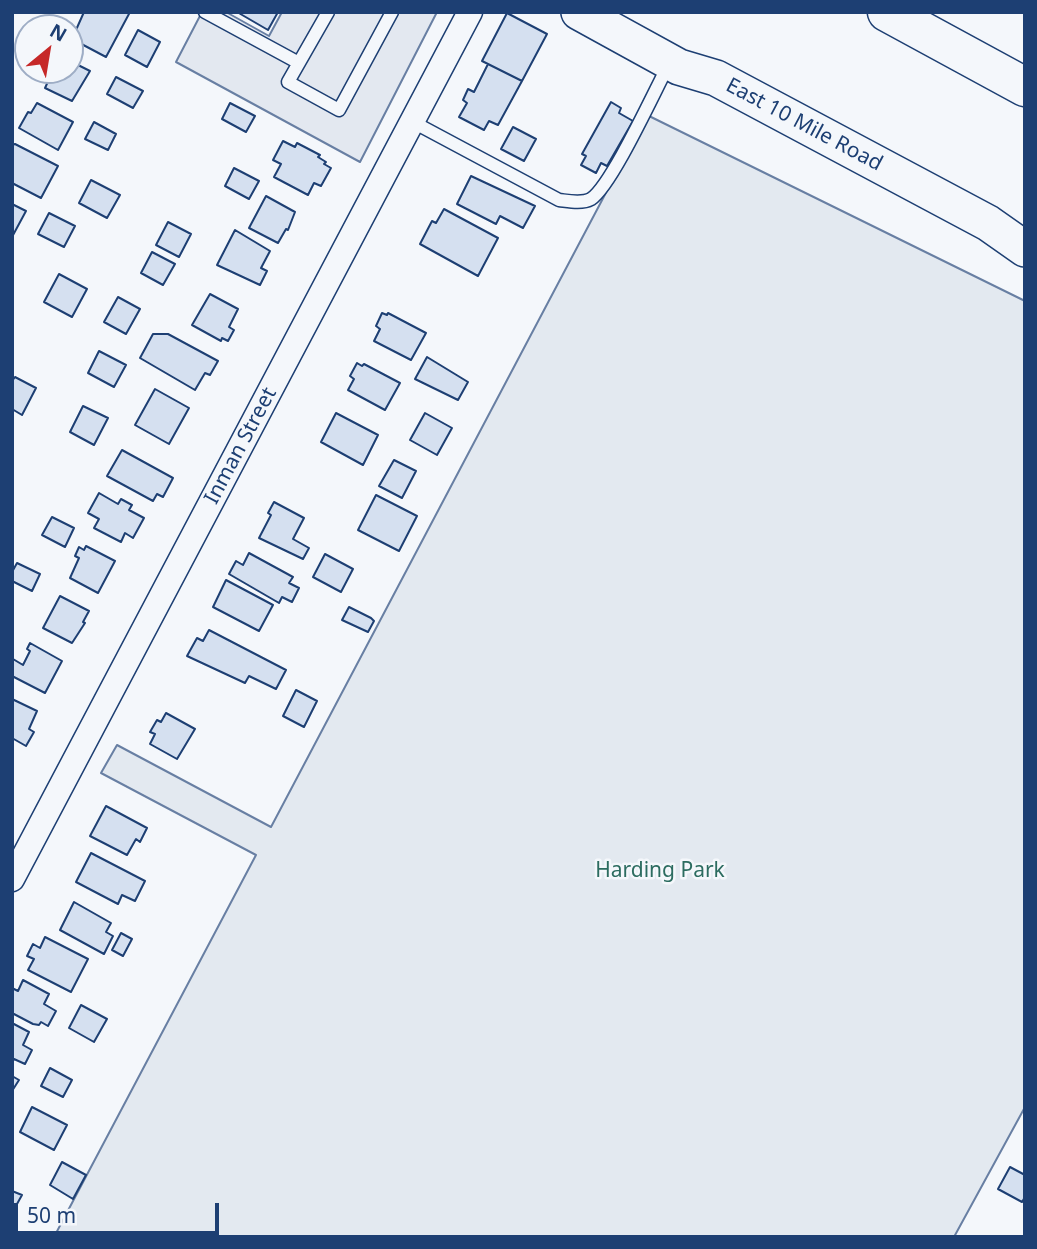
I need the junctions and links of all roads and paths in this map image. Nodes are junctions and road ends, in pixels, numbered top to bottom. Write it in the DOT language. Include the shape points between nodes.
graph roads {
  1 [pos="205,12"];
  2 [pos="328,12"];
  3 [pos="392,12"];
  4 [pos="470,12"];
  5 [pos="579,12"];
  6 [pos="887,12"];
  7 [pos="670,62"];
  8 [pos="299,63"];
  9 [pos="1025,87"];
  10 [pos="413,122"];
  11 [pos="1025,249"];
  12 [pos="12,879"];
  1 -- 8 [label="lane"];
  2 -- 8 [label="lane"];
  3 -- 8 [label="lane" via="340,110 288,82"];
  4 -- 10 [label="street, Inman Street"];
  5 -- 7 [label="main road, East 10 Mile Road"];
  6 -- 9 [label="highway"];
  7 -- 10 [label="lane" via="607,182 590,199 578,202 559,200"];
  7 -- 11 [label="main road, East 10 Mile Road" via="716,78 988,223"];
  10 -- 12 [label="street, Inman Street"];
}
